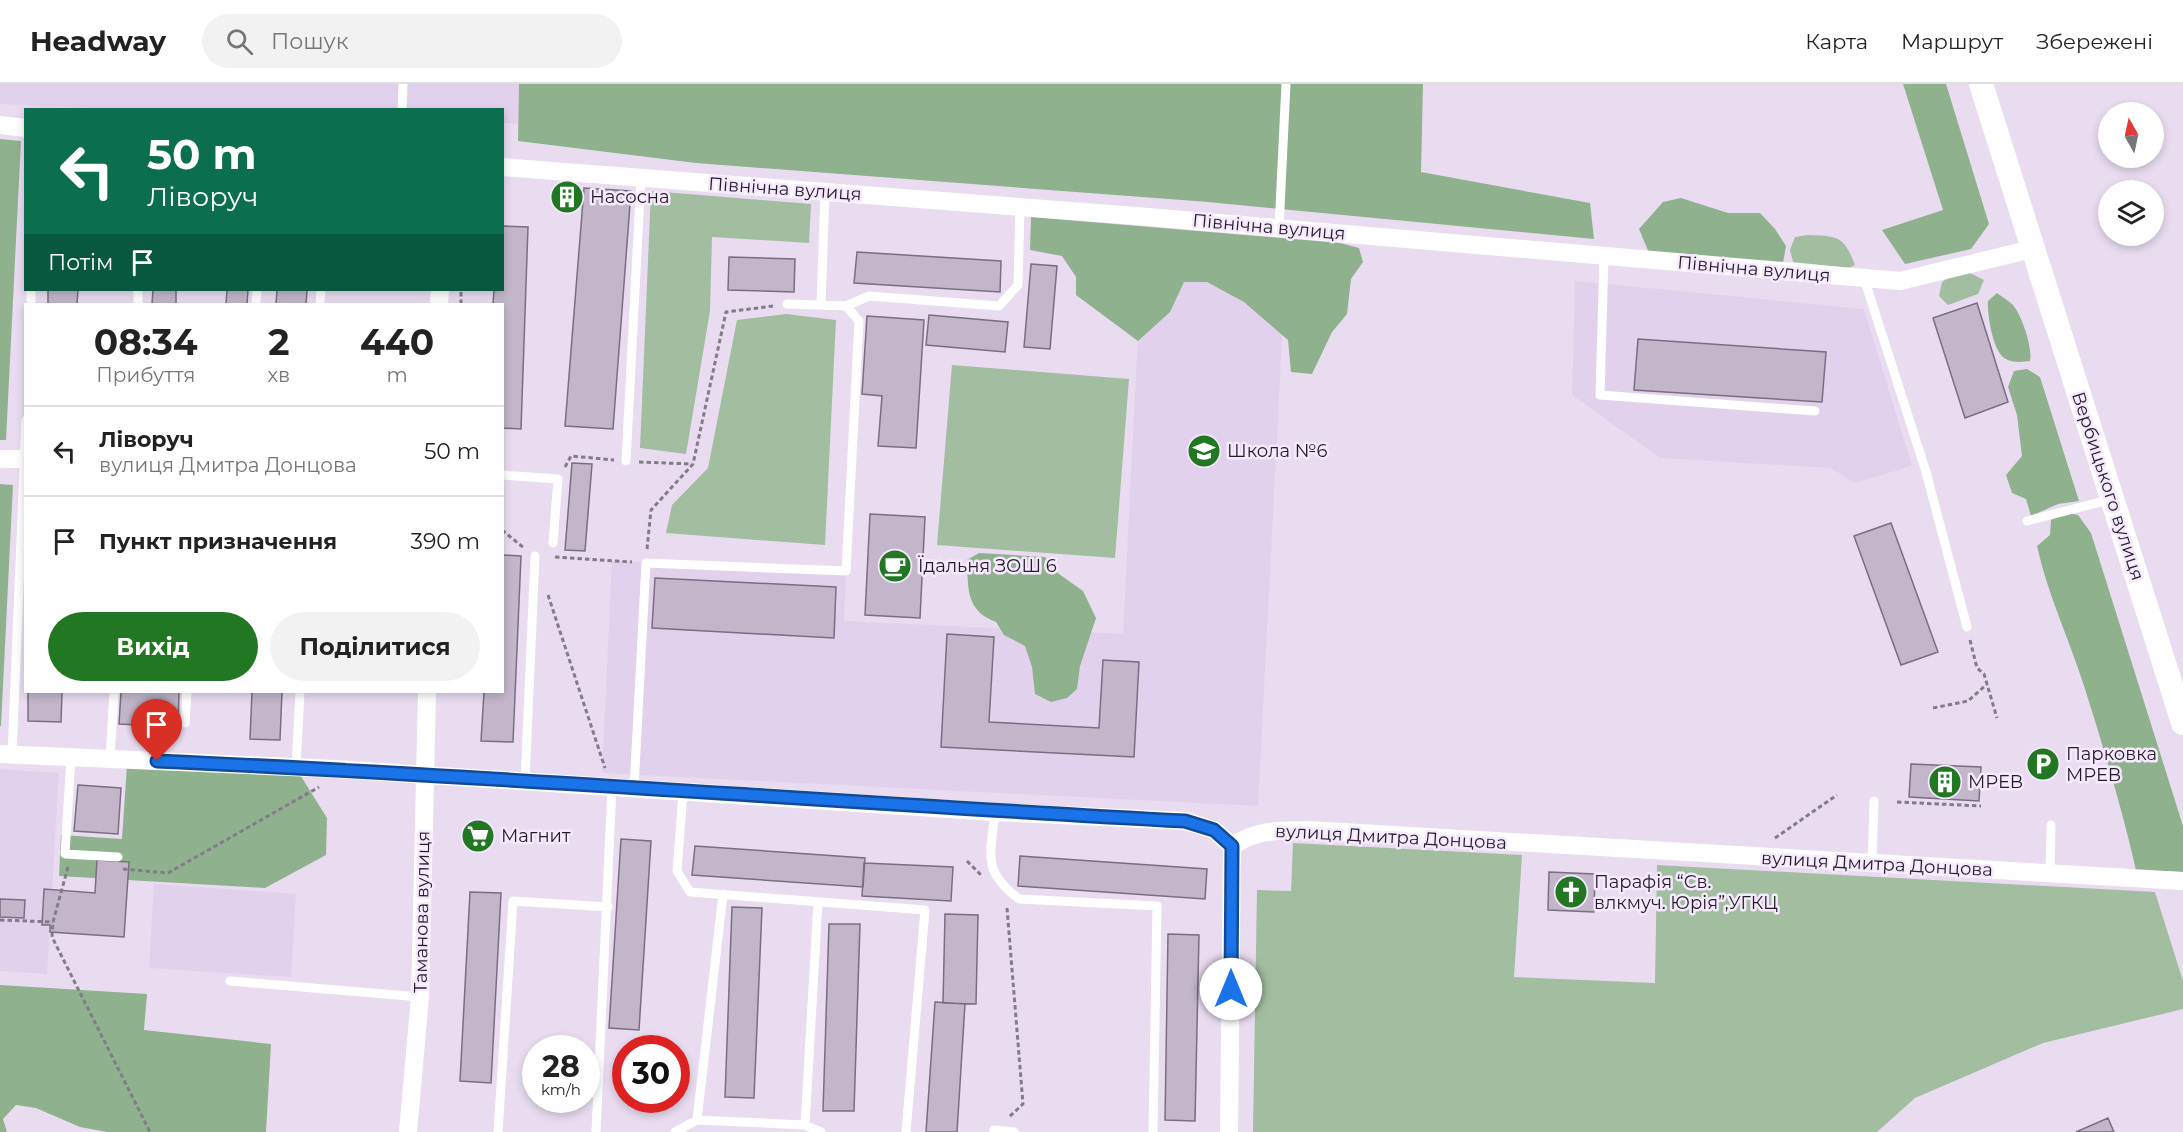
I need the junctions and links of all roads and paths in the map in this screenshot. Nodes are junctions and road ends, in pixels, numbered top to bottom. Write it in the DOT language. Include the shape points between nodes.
graph roads {
  1 [pos="403,84"];
  2 [pos="1286,84"];
  3 [pos="1981,84"];
  4 [pos="402,108"];
  5 [pos="0,125"];
  6 [pos="24,128"];
  7 [pos="504,167"];
  8 [pos="641,177"];
  9 [pos="825,192"];
  10 [pos="1020,207"];
  11 [pos="1279,228"];
  12 [pos="2032,249"];
  13 [pos="1604,256"];
  14 [pos="1864,278"];
  15 [pos="787,304"];
  16 [pos="821,305"];
  17 [pos="846,306"];
  18 [pos="1815,411"];
  19 [pos="0,459"];
  20 [pos="24,459"];
  21 [pos="626,461"];
  22 [pos="24,475"];
  23 [pos="504,475"];
  24 [pos="2112,499"];
  25 [pos="2027,521"];
  26 [pos="504,532"];
  27 [pos="553,543"];
  28 [pos="535,556"];
  29 [pos="646,563"];
  30 [pos="546,589"];
  31 [pos="1966,627"];
  32 [pos="1987,684"];
  33 [pos="114,693"];
  34 [pos="187,693"];
  35 [pos="300,693"];
  36 [pos="427,693"];
  37 [pos="1933,708"];
  38 [pos="1997,718"];
  39 [pos="185,723"];
  40 [pos="2183,723"];
  41 [pos="6,754"];
  42 [pos="71,757"];
  43 [pos="110,759"];
  44 [pos="296,767"];
  45 [pos="350,770"];
  46 [pos="425,775"];
  47 [pos="525,781"];
  48 [pos="612,787"];
  49 [pos="634,788"];
  50 [pos="683,792"];
  51 [pos="1838,795"];
  52 [pos="1874,801"];
  53 [pos="1897,802"];
  54 [pos="1981,806"];
  55 [pos="995,812"];
  56 [pos="2051,825"];
  57 [pos="1232,846"];
  58 [pos="118,856"];
  59 [pos="1749,856"];
  60 [pos="967,861"];
  61 [pos="1872,863"];
  62 [pos="68,865"];
  63 [pos="113,868"];
  64 [pos="2050,874"];
  65 [pos="983,878"];
  66 [pos="2183,881"];
  67 [pos="723,894"];
  68 [pos="818,902"];
  69 [pos="1007,903"];
  70 [pos="608,907"];
  71 [pos="0,920"];
  72 [pos="53,922"];
  73 [pos="230,981"];
  74 [pos="420,997"];
  75 [pos="697,1120"];
  76 [pos="805,1125"];
  77 [pos="994,1131"];
  78 [pos="150,1132"];
  79 [pos="408,1132"];
  80 [pos="498,1132"];
  81 [pos="596,1132"];
  82 [pos="675,1132"];
  83 [pos="821,1132"];
  84 [pos="906,1132"];
  85 [pos="1014,1132"];
  86 [pos="1153,1132"];
  87 [pos="1229,1132"];
  1 -- 4 [label="lane"];
  2 -- 11 [label="lane"];
  3 -- 12 [label="main road, Вербицького вулиця"];
  5 -- 6 [label="street"];
  7 -- 8 [label="street, Північна вулиця"];
  8 -- 9 [label="street, Північна вулиця"];
  8 -- 21 [label="lane"];
  9 -- 10 [label="street, Північна вулиця"];
  9 -- 16 [label="lane"];
  10 -- 11 [label="street, Північна вулиця"];
  10 -- 17 [label="lane" via="1018,285 999,306 869,296"];
  11 -- 13 [label="street, Північна вулиця"];
  12 -- 14 [label="street, Північна вулиця" via="1900,281"];
  12 -- 24 [label="main road, Вербицького вулиця"];
  13 -- 14 [label="street, Північна вулиця"];
  13 -- 18 [label="lane" via="1600,396"];
  14 -- 31 [label="lane" via="1926,472"];
  15 -- 16 [label="lane"];
  15 -- 29 [label="path" via="726,312 693,464 651,510"];
  16 -- 17 [label="lane"];
  17 -- 29 [label="lane" via="859,321 846,572"];
  19 -- 20 [label="street"];
  22 -- 41 [label="lane"];
  23 -- 27 [label="lane" via="558,479"];
  24 -- 25 [label="lane"];
  24 -- 40 [label="main road, Вербицького вулиця"];
  26 -- 28 [label="path"];
  28 -- 29 [label="path"];
  28 -- 47 [label="lane"];
  29 -- 49 [label="lane"];
  30 -- 48 [label="path"];
  31 -- 32 [label="path" via="1977,668"];
  32 -- 37 [label="path" via="1968,701"];
  32 -- 38 [label="path"];
  33 -- 43 [label="lane"];
  34 -- 39 [label="lane"];
  35 -- 44 [label="lane"];
  36 -- 46 [label="street, Таманова вулиця"];
  41 -- 42 [label="street"];
  42 -- 43 [label="street"];
  42 -- 58 [label="lane" via="65,854"];
  43 -- 44 [label="street"];
  44 -- 45 [label="street"];
  45 -- 46 [label="street"];
  45 -- 63 [label="path" via="168,873"];
  46 -- 47 [label="street"];
  46 -- 74 [label="street, Таманова вулиця"];
  47 -- 48 [label="street"];
  48 -- 49 [label="street"];
  48 -- 70 [label="lane"];
  49 -- 50 [label="street"];
  50 -- 55 [label="street"];
  50 -- 67 [label="lane" via="677,871 690,892"];
  51 -- 59 [label="path"];
  52 -- 61 [label="lane"];
  53 -- 54 [label="path"];
  55 -- 57 [label="street" via="1185,821 1214,830"];
  55 -- 86 [label="lane" via="990,865 1002,887 1019,898 1157,906"];
  56 -- 64 [label="lane"];
  57 -- 59 [label="street, вулиця Дмитра Донцова" via="1250,834 1308,830"];
  57 -- 87 [label="street"];
  59 -- 61 [label="street, вулиця Дмитра Донцова"];
  60 -- 65 [label="path"];
  61 -- 64 [label="street, вулиця Дмитра Донцова"];
  62 -- 72 [label="path"];
  64 -- 66 [label="street, вулиця Дмитра Донцова"];
  67 -- 68 [label="lane"];
  67 -- 75 [label="lane"];
  68 -- 76 [label="lane"];
  68 -- 84 [label="lane" via="925,910"];
  69 -- 77 [label="path" via="1023,1104"];
  70 -- 80 [label="lane" via="513,901"];
  70 -- 81 [label="lane"];
  71 -- 72 [label="path"];
  72 -- 78 [label="path" via="52,938"];
  73 -- 74 [label="lane"];
  74 -- 79 [label="street, Таманова вулиця"];
  75 -- 76 [label="lane"];
  75 -- 82 [label="lane"];
  76 -- 83 [label="lane"];
  77 -- 85 [label="lane"];
}
